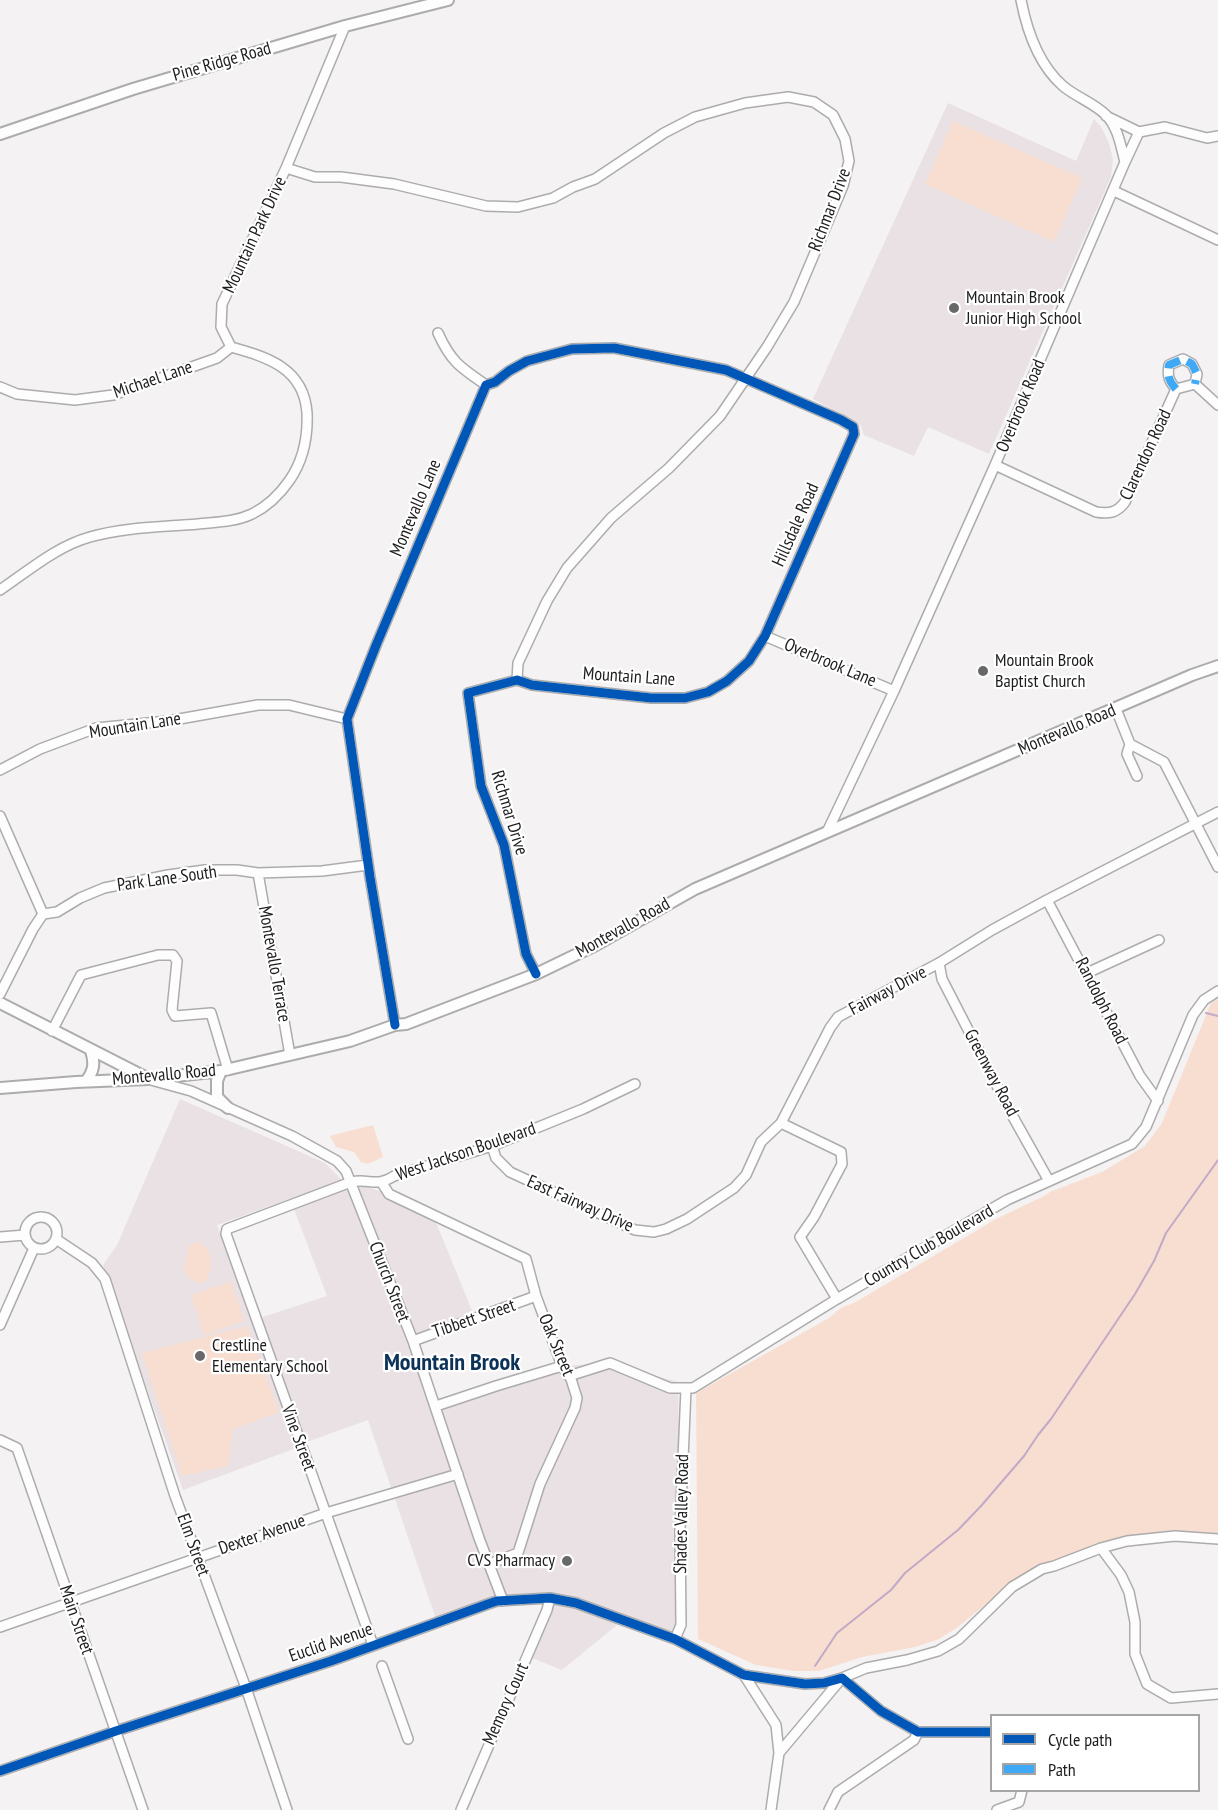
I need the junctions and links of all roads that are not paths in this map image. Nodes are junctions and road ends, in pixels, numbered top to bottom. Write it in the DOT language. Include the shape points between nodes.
graph roads {
  1 [pos="448,0"];
  2 [pos="1021,0"];
  3 [pos="345,26"];
  4 [pos="1107,116"];
  5 [pos="1139,132"];
  6 [pos="0,134"];
  7 [pos="1218,136"];
  8 [pos="1125,162"];
  9 [pos="286,168"];
  10 [pos="1114,190"];
  11 [pos="1218,240"];
  12 [pos="438,333"];
  13 [pos="231,347"];
  14 [pos="747,377"];
  15 [pos="1195,384"];
  16 [pos="486,385"];
  17 [pos="0,387"];
  18 [pos="1176,389"];
  19 [pos="1218,405"];
  20 [pos="995,465"];
  21 [pos="0,590"];
  22 [pos="765,636"];
  23 [pos="1218,666"];
  24 [pos="517,680"];
  25 [pos="894,691"];
  26 [pos="468,693"];
  27 [pos="1116,709"];
  28 [pos="347,718"];
  29 [pos="1130,744"];
  30 [pos="0,770"];
  31 [pos="1137,776"];
  32 [pos="1218,812"];
  33 [pos="0,816"];
  34 [pos="1195,824"];
  35 [pos="828,830"];
  36 [pos="368,865"];
  37 [pos="1218,867"];
  38 [pos="258,873"];
  39 [pos="1047,900"];
  40 [pos="43,914"];
  41 [pos="1159,940"];
  42 [pos="939,963"];
  43 [pos="536,974"];
  44 [pos="1087,974"];
  45 [pos="1218,991"];
  46 [pos="0,994"];
  47 [pos="0,1003"];
  48 [pos="395,1025"];
  49 [pos="52,1031"];
  50 [pos="91,1051"];
  51 [pos="290,1056"];
  52 [pos="225,1071"];
  53 [pos="148,1079"];
  54 [pos="86,1081"];
  55 [pos="635,1084"];
  56 [pos="0,1088"];
  57 [pos="1158,1101"];
  58 [pos="228,1108"];
  59 [pos="781,1123"];
  60 [pos="492,1146"];
  61 [pos="1049,1181"];
  62 [pos="351,1182"];
  63 [pos="382,1183"];
  64 [pos="226,1229"];
  65 [pos="25,1235"];
  66 [pos="0,1237"];
  67 [pos="56,1239"];
  68 [pos="34,1248"];
  69 [pos="536,1296"];
  70 [pos="837,1299"];
  71 [pos="0,1325"];
  72 [pos="413,1341"];
  73 [pos="562,1366"];
  74 [pos="569,1376"];
  75 [pos="686,1389"];
  76 [pos="436,1407"];
  77 [pos="0,1440"];
  78 [pos="458,1474"];
  79 [pos="326,1513"];
  80 [pos="1218,1539"];
  81 [pos="1101,1548"];
  82 [pos="197,1558"];
  83 [pos="489,1564"];
  84 [pos="550,1598"];
  85 [pos="503,1601"];
  86 [pos="70,1603"];
  87 [pos="0,1627"];
  88 [pos="675,1639"];
  89 [pos="373,1645"];
  90 [pos="382,1666"];
  91 [pos="744,1675"];
  92 [pos="842,1678"];
  93 [pos="246,1688"];
  94 [pos="1218,1694"];
  95 [pos="116,1731"];
  96 [pos="918,1732"];
  97 [pos="990,1732"];
  98 [pos="408,1739"];
  99 [pos="779,1753"];
  100 [pos="0,1771"];
  101 [pos="1022,1792"];
  102 [pos="1019,1802"];
  103 [pos="142,1810"];
  104 [pos="287,1810"];
  105 [pos="461,1810"];
  106 [pos="771,1810"];
  107 [pos="829,1810"];
  108 [pos="997,1810"];
  109 [pos="1027,1810"];
  1 -- 3 [label="main road, Pine Ridge Road"];
  2 -- 4 [label="street" via="1027,28 1046,67 1063,86"];
  3 -- 6 [label="main road, Pine Ridge Road" via="133,89"];
  3 -- 9 [label="street, Mountain Park Drive"];
  4 -- 5 [label="street"];
  4 -- 8 [label="street"];
  5 -- 7 [label="street" via="1165,127 1208,138"];
  5 -- 8 [label="street, Overbrook Road"];
  8 -- 10 [label="street, Overbrook Road"];
  9 -- 13 [label="street, Mountain Park Drive" via="222,304 221,327"];
  9 -- 14 [label="street, Richmar Drive" via="315,177 394,184 486,206 518,207 553,198 595,179 695,117 745,103 788,97 814,102 833,115 845,139 849,161 843,186 794,302"];
  10 -- 11 [label="street"];
  10 -- 20 [label="street, Overbrook Road"];
  12 -- 16 [label="street" via="460,367"];
  13 -- 17 [label="street, Michael Lane" via="217,358 113,395 75,400 17,394"];
  13 -- 21 [label="street" via="263,356 288,372 297,381 306,402 308,432 302,456 280,494 254,514 236,520 90,537 66,547"];
  14 -- 16 [label="street" via="614,348 572,349 527,361"];
  14 -- 22 [label="street, Hillsdale Road" via="841,420 853,427 854,434"];
  14 -- 24 [label="street, Richmar Drive" via="720,416 669,468 611,518 567,568 518,663"];
  15 -- 18 [label="street, Clarendon Road"];
  15 -- 18 [label="street" via="1197,374 1192,364 1183,359 1169,365 1167,372"];
  15 -- 19 [label="street"];
  16 -- 28 [label="street, Montevallo Lane"];
  18 -- 20 [label="street, Clarendon Road" via="1120,509 1105,514 1096,512"];
  20 -- 25 [label="street, Overbrook Road"];
  22 -- 24 [label="street, Mountain Lane" via="749,661 727,681 708,692 685,698 544,687"];
  22 -- 25 [label="street, Overbrook Lane"];
  23 -- 27 [label="main road, Montevallo Road"];
  24 -- 26 [label="street, Mountain Lane"];
  25 -- 35 [label="street, Overbrook Road"];
  26 -- 43 [label="street, Richmar Drive" via="481,786 504,845 526,954"];
  27 -- 29 [label="street"];
  27 -- 35 [label="main road, Montevallo Road"];
  28 -- 30 [label="street, Mountain Lane" via="289,705 258,705 168,721 96,728 40,749"];
  28 -- 36 [label="street, Montevallo Lane"];
  29 -- 31 [label="street" via="1127,754"];
  29 -- 34 [label="street" via="1164,762"];
  32 -- 34 [label="street, Fairway Drive"];
  33 -- 40 [label="street"];
  34 -- 37 [label="street"];
  34 -- 39 [label="street, Fairway Drive"];
  35 -- 43 [label="main road, Montevallo Road" via="695,889"];
  36 -- 38 [label="street, Park Lane South"];
  36 -- 48 [label="street, Montevallo Lane"];
  38 -- 40 [label="street, Park Lane South" via="205,870 168,875 104,888 57,912"];
  38 -- 51 [label="street, Montevallo Terrace"];
  39 -- 42 [label="street, Fairway Drive"];
  39 -- 44 [label="street, Randolph Road"];
  40 -- 46 [label="street"];
  41 -- 44 [label="street"];
  42 -- 59 [label="street, Fairway Drive" via="838,1017"];
  42 -- 61 [label="street, Greenway Road" via="942,979"];
  43 -- 48 [label="main road, Montevallo Road"];
  44 -- 57 [label="street, Randolph Road" via="1140,1076"];
  45 -- 57 [label="street, Country Club Boulevard" via="1204,1000 1193,1015"];
  47 -- 49 [label="main road"];
  48 -- 51 [label="main road, Montevallo Road"];
  49 -- 50 [label="main road"];
  49 -- 52 [label="street" via="81,975 158,955 173,955 177,961 172,1011 175,1016 211,1013"];
  50 -- 53 [label="main road"];
  50 -- 54 [label="main road" via="93,1069"];
  51 -- 52 [label="main road, Montevallo Road"];
  52 -- 53 [label="main road, Montevallo Road"];
  52 -- 58 [label="main road" via="217,1081 217,1097"];
  53 -- 54 [label="main road, Montevallo Road"];
  53 -- 58 [label="street, Church Street" via="191,1091"];
  54 -- 56 [label="main road, Montevallo Road"];
  55 -- 60 [label="street, West Jackson Boulevard"];
  57 -- 61 [label="street, Country Club Boulevard" via="1146,1127 1132,1144"];
  58 -- 62 [label="street, Church Street" via="337,1161"];
  59 -- 60 [label="street, East Fairway Drive" via="761,1143 746,1175 734,1188 687,1219 654,1232 635,1230 510,1172 496,1158"];
  59 -- 70 [label="street" via="841,1152 842,1164 800,1237"];
  60 -- 63 [label="street, West Jackson Boulevard"];
  61 -- 70 [label="street, Country Club Boulevard" via="1007,1200"];
  62 -- 63 [label="street, West Jackson Boulevard"];
  62 -- 64 [label="street, West Jackson Boulevard"];
  62 -- 72 [label="street, Church Street"];
  63 -- 69 [label="street, Oak Street" via="389,1194 526,1260"];
  64 -- 79 [label="street, Vine Street"];
  65 -- 66 [label="street"];
  65 -- 67 [label="street" via="30,1221 40,1217 54,1225"];
  65 -- 68 [label="street"];
  67 -- 68 [label="street" via="48,1248"];
  67 -- 82 [label="street, Elm Street" via="92,1263 105,1278"];
  68 -- 71 [label="street"];
  69 -- 72 [label="street, Tibbett Street"];
  69 -- 73 [label="street, Oak Street"];
  70 -- 75 [label="street, Country Club Boulevard"];
  72 -- 76 [label="street, Church Street"];
  73 -- 74 [label="street, Oak Street"];
  73 -- 76 [label="street"];
  74 -- 75 [label="street" via="610,1363 670,1388"];
  74 -- 83 [label="street, Oak Street" via="577,1398 575,1408 540,1484 518,1553"];
  75 -- 88 [label="street, Shades Valley Road" via="680,1529 681,1625"];
  76 -- 78 [label="street, Church Street"];
  77 -- 86 [label="street, Main Street" via="17,1449"];
  78 -- 79 [label="street, Dexter Avenue"];
  78 -- 83 [label="street, Church Street"];
  79 -- 82 [label="street, Dexter Avenue"];
  79 -- 89 [label="street, Vine Street"];
  80 -- 81 [label="street" via="1175,1536"];
  81 -- 92 [label="street" via="1042,1569 1012,1587 959,1639 938,1651 866,1668"];
  81 -- 94 [label="street" via="1129,1592 1135,1622 1134,1654 1147,1684 1171,1698"];
  82 -- 86 [label="street, Dexter Avenue"];
  82 -- 93 [label="street, Elm Street"];
  83 -- 85 [label="street, Church Street"];
  84 -- 85 [label="street, Euclid Avenue"];
  84 -- 88 [label="street, Euclid Avenue" via="576,1603"];
  84 -- 105 [label="street, Memory Court"];
  85 -- 89 [label="street, Euclid Avenue"];
  86 -- 87 [label="street, Dexter Avenue"];
  86 -- 95 [label="street, Main Street"];
  88 -- 91 [label="street, Euclid Avenue"];
  89 -- 93 [label="street, Euclid Avenue"];
  90 -- 98 [label="street"];
  91 -- 92 [label="street" via="805,1684"];
  91 -- 99 [label="street" via="776,1725"];
  92 -- 96 [label="street" via="881,1711"];
  92 -- 99 [label="street"];
  93 -- 95 [label="street, Euclid Avenue"];
  93 -- 104 [label="street, Elm Street"];
  95 -- 100 [label="street, Euclid Avenue"];
  95 -- 103 [label="street, Main Street"];
  96 -- 97 [label="street"];
  96 -- 107 [label="street" via="914,1740 838,1792"];
  99 -- 106 [label="street"];
  101 -- 102 [label="street"];
  102 -- 108 [label="street"];
  102 -- 109 [label="street"];
}
